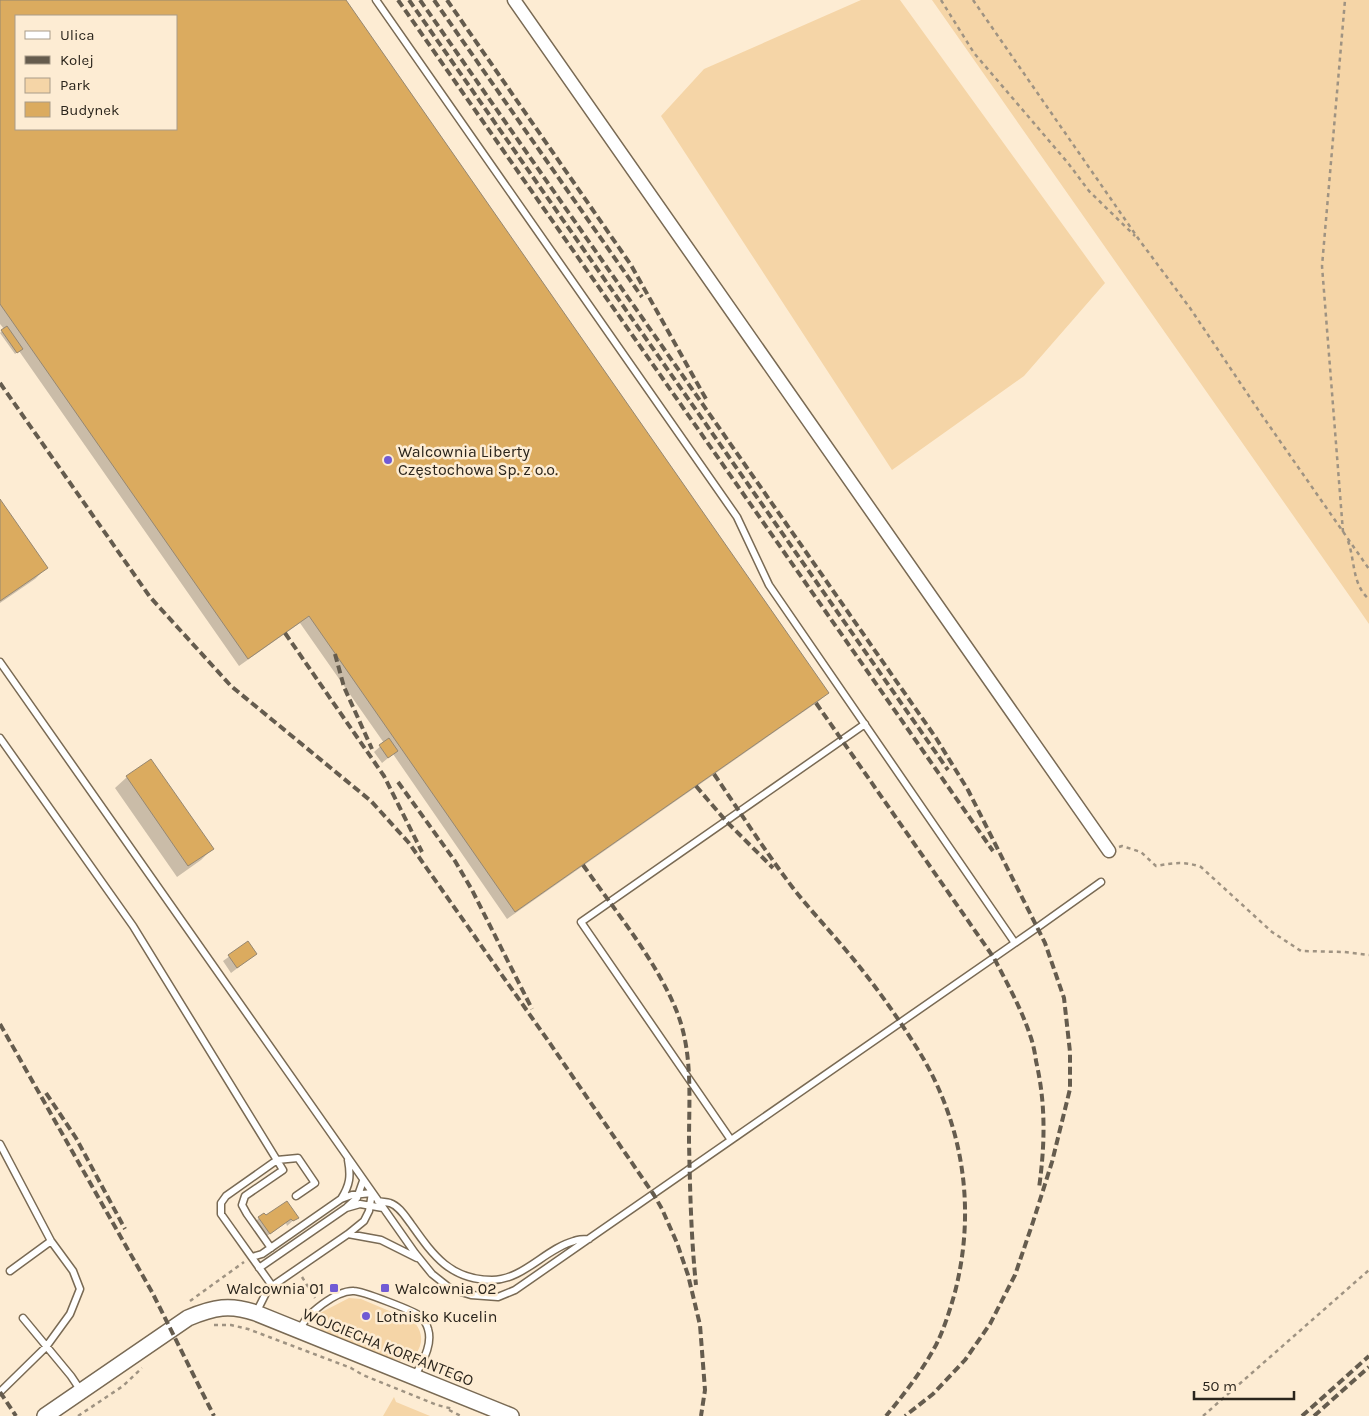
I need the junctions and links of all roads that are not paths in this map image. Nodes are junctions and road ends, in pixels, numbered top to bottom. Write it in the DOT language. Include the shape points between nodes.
graph roads {
  1 [pos="376,0"];
  2 [pos="514,0"];
  3 [pos="0,662"];
  4 [pos="865,724"];
  5 [pos="0,738"];
  6 [pos="1109,851"];
  7 [pos="1101,882"];
  8 [pos="1015,943"];
  9 [pos="731,1140"];
  10 [pos="0,1144"];
  11 [pos="347,1158"];
  12 [pos="277,1160"];
  13 [pos="363,1181"];
  14 [pos="359,1193"];
  15 [pos="372,1193"];
  16 [pos="296,1196"];
  17 [pos="341,1199"];
  18 [pos="378,1202"];
  19 [pos="370,1206"];
  20 [pos="346,1208"];
  21 [pos="382,1208"];
  22 [pos="348,1234"];
  23 [pos="591,1239"];
  24 [pos="52,1241"];
  25 [pos="271,1248"];
  26 [pos="252,1257"];
  27 [pos="421,1261"];
  28 [pos="259,1268"];
  29 [pos="10,1271"];
  30 [pos="272,1287"];
  31 [pos="256,1313"];
  32 [pos="23,1318"];
  33 [pos="300,1330"];
  34 [pos="46,1347"];
  35 [pos="415,1376"];
  36 [pos="0,1392"];
  37 [pos="81,1392"];
  38 [pos="45,1416"];
  39 [pos="510,1416"];
  1 -- 4 [label="lane" via="737,517 769,585"];
  2 -- 6 [label="street"];
  3 -- 11 [label="lane"];
  4 -- 8 [label="lane"];
  4 -- 9 [label="lane" via="581,922"];
  5 -- 12 [label="lane" via="133,926"];
  7 -- 8 [label="lane"];
  8 -- 9 [label="lane"];
  9 -- 23 [label="lane"];
  10 -- 24 [label="lane"];
  11 -- 13 [label="lane"];
  11 -- 17 [label="lane" via="350,1171 348,1187"];
  12 -- 16 [label="lane" via="298,1158 315,1183"];
  12 -- 25 [label="lane" via="283,1170 245,1196 242,1205"];
  12 -- 26 [label="lane" via="226,1196 221,1203 221,1214"];
  13 -- 14 [label="lane"];
  13 -- 15 [label="lane"];
  14 -- 15 [label="lane"];
  14 -- 17 [label="lane"];
  14 -- 20 [label="lane"];
  15 -- 18 [label="lane"];
  15 -- 19 [label="lane"];
  17 -- 25 [label="lane"];
  18 -- 21 [label="lane"];
  18 -- 23 [label="lane" via="391,1203 402,1211 444,1265 474,1280 510,1277 563,1245"];
  19 -- 20 [label="lane" via="360,1204"];
  19 -- 21 [label="lane"];
  19 -- 22 [label="lane" via="364,1221"];
  20 -- 28 [label="lane"];
  21 -- 27 [label="lane"];
  22 -- 27 [label="lane" via="381,1240"];
  22 -- 30 [label="lane"];
  23 -- 27 [label="lane" via="515,1290 498,1297 470,1295 451,1289"];
  24 -- 29 [label="lane"];
  24 -- 34 [label="lane" via="73,1271 80,1289 70,1314"];
  25 -- 26 [label="lane"];
  26 -- 28 [label="lane"];
  28 -- 30 [label="lane"];
  30 -- 31 [label="lane"];
  31 -- 33 [label="street, WOJCIECHA KORFANTEGO"];
  31 -- 37 [label="street, WOJCIECHA KORFANTEGO" via="228,1307 207,1310 188,1318"];
  32 -- 34 [label="lane"];
  33 -- 35 [label="street, WOJCIECHA KORFANTEGO"];
  33 -- 35 [label="lane" via="313,1310 342,1294 354,1291 389,1302 420,1316 428,1328 429,1345"];
  34 -- 36 [label="lane"];
  34 -- 37 [label="lane"];
  35 -- 39 [label="street, WOJCIECHA KORFANTEGO"];
  37 -- 38 [label="street, WOJCIECHA KORFANTEGO"];
}
